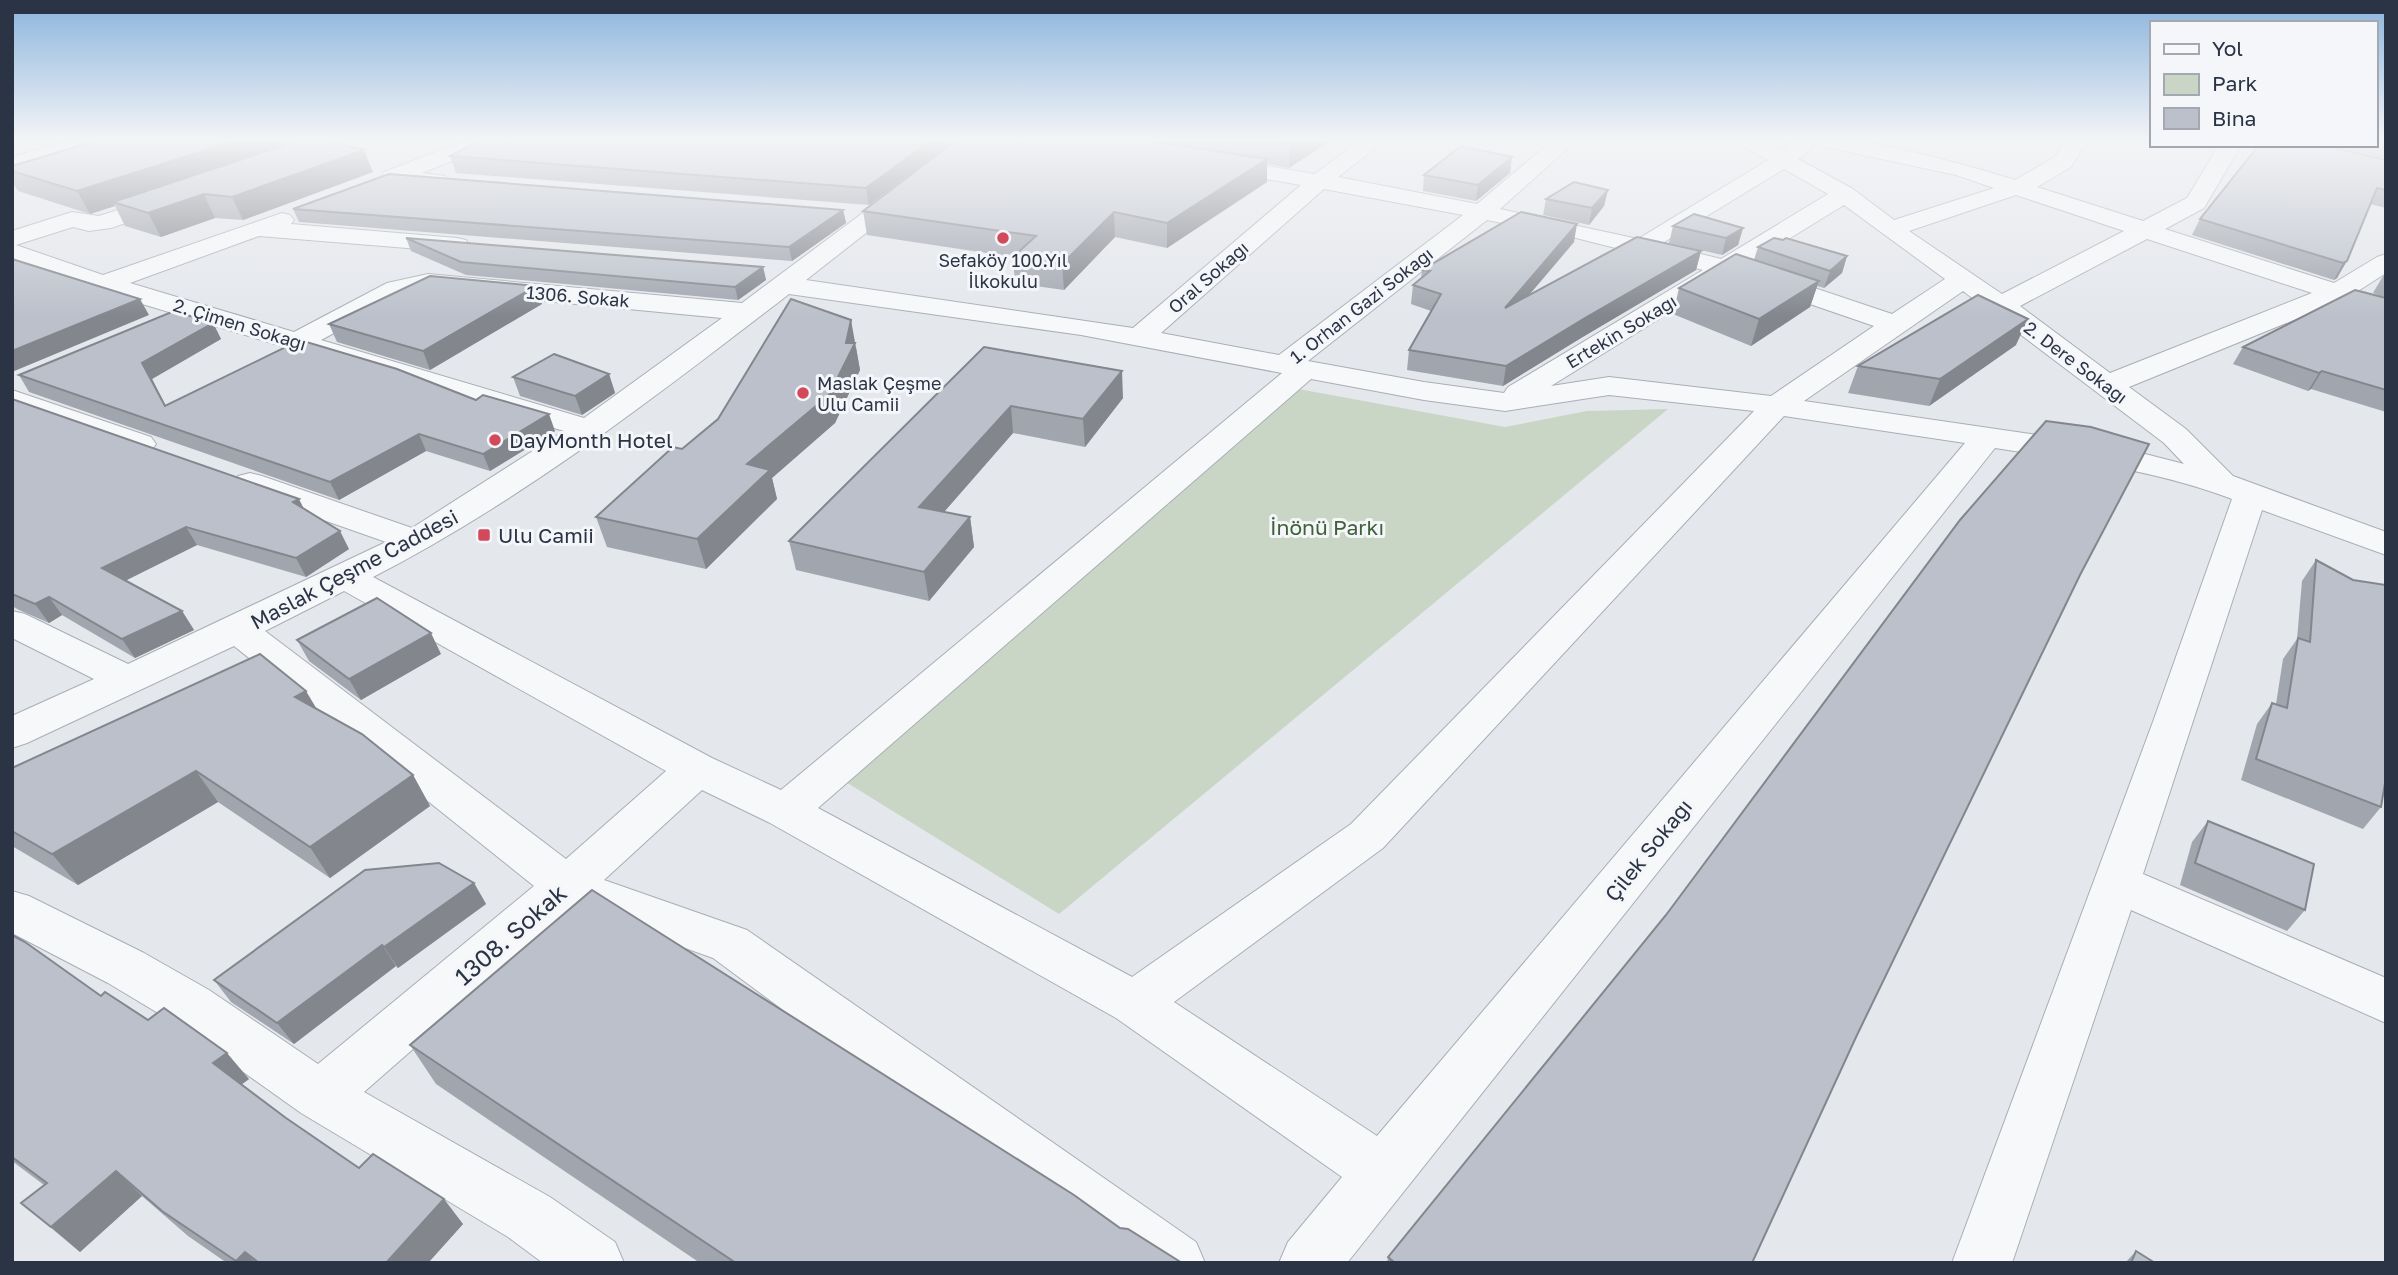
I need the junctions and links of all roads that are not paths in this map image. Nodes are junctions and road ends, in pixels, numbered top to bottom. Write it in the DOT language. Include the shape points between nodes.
graph roads {
  1 [pos="174,198"];
  2 [pos="882,198"];
  3 [pos="1299,198"];
  4 [pos="1411,198"];
  5 [pos="1498,198"];
  6 [pos="1720,198"];
  7 [pos="1838,198"];
  8 [pos="1851,198"];
  9 [pos="1981,198"];
  10 [pos="2051,198"];
  11 [pos="2199,198"];
  12 [pos="306,210"];
  13 [pos="1482,212"];
  14 [pos="22,213"];
  15 [pos="72,219"];
  16 [pos="257,229"];
  17 [pos="1890,229"];
  18 [pos="2147,229"];
  19 [pos="12,239"];
  20 [pos="480,247"];
  21 [pos="1640,247"];
  22 [pos="12,252"];
  23 [pos="2386,261"];
  24 [pos="1728,268"];
  25 [pos="781,275"];
  26 [pos="1962,279"];
  27 [pos="104,284"];
  28 [pos="2339,292"];
  29 [pos="2001,305"];
  30 [pos="2386,309"];
  31 [pos="191,310"];
  32 [pos="748,312"];
  33 [pos="1895,324"];
  34 [pos="152,326"];
  35 [pos="1139,338"];
  36 [pos="297,341"];
  37 [pos="1295,367"];
  38 [pos="2107,385"];
  39 [pos="17,388"];
  40 [pos="1505,402"];
  41 [pos="1776,406"];
  42 [pos="589,429"];
  43 [pos="1986,438"];
  44 [pos="169,454"];
  45 [pos="220,472"];
  46 [pos="2236,489"];
  47 [pos="416,541"];
  48 [pos="2386,544"];
  49 [pos="344,576"];
  50 [pos="12,623"];
  51 [pos="238,629"];
  52 [pos="128,680"];
  53 [pos="12,733"];
  54 [pos="697,769"];
  55 [pos="786,811"];
  56 [pos="2116,883"];
  57 [pos="567,886"];
  58 [pos="12,910"];
  59 [pos="2386,1000"];
  60 [pos="1134,1003"];
  61 [pos="320,1096"];
  62 [pos="1384,1172"];
  63 [pos="594,1263"];
  64 [pos="1175,1263"];
  65 [pos="1309,1263"];
  66 [pos="1982,1263"];
  1 -- 15 [label="street" via="102,223"];
  2 -- 25 [label="street, Maslak Çeşme Caddesi"];
  3 -- 35 [label="street, Oral Sokağı"];
  4 -- 13 [label="street"];
  5 -- 13 [label="street, 1. Orhan Gazi Sokağı"];
  6 -- 21 [label="street"];
  7 -- 24 [label="street, Ertekin Sokağı"];
  8 -- 17 [label="street, 2. Dere Sokağı"];
  9 -- 17 [label="street"];
  10 -- 18 [label="street"];
  11 -- 18 [label="street"];
  12 -- 16 [label="street"];
  13 -- 21 [label="street"];
  13 -- 37 [label="street, 1. Orhan Gazi Sokağı"];
  14 -- 15 [label="street" via="49,212"];
  15 -- 19 [label="street"];
  16 -- 20 [label="street"];
  16 -- 27 [label="street"];
  17 -- 26 [label="street, 2. Dere Sokağı"];
  18 -- 28 [label="street"];
  18 -- 29 [label="street"];
  21 -- 24 [label="street"];
  22 -- 27 [label="street, 2. Çimen Sokağı"];
  23 -- 28 [label="street"];
  24 -- 33 [label="street"];
  24 -- 40 [label="street, Ertekin Sokağı"];
  25 -- 32 [label="street, Maslak Çeşme Caddesi"];
  25 -- 35 [label="street"];
  26 -- 29 [label="street, 2. Dere Sokağı"];
  26 -- 33 [label="street"];
  27 -- 31 [label="street, 2. Çimen Sokağı"];
  28 -- 30 [label="street"];
  28 -- 38 [label="street"];
  29 -- 38 [label="street, 2. Dere Sokağı"];
  31 -- 34 [label="street"];
  31 -- 36 [label="street, 2. Çimen Sokağı"];
  32 -- 36 [label="street, 1306. Sokak" via="428,282 396,289"];
  32 -- 42 [label="street, Maslak Çeşme Caddesi"];
  33 -- 41 [label="street"];
  35 -- 37 [label="street"];
  36 -- 42 [label="street, 2. Çimen Sokağı"];
  37 -- 40 [label="street"];
  37 -- 55 [label="street, 1. Orhan Gazi Sokağı"];
  38 -- 46 [label="street, 2. Dere Sokağı"];
  39 -- 44 [label="street"];
  40 -- 41 [label="street" via="1609,386"];
  41 -- 43 [label="street"];
  41 -- 60 [label="street" via="1367,836"];
  42 -- 47 [label="street, Maslak Çeşme Caddesi"];
  43 -- 46 [label="street" via="2114,457"];
  43 -- 62 [label="street, Çilek Sokağı"];
  45 -- 47 [label="street"];
  46 -- 48 [label="street"];
  46 -- 56 [label="street" via="2175,719"];
  47 -- 49 [label="street, Maslak Çeşme Caddesi"];
  49 -- 51 [label="street, Maslak Çeşme Caddesi"];
  49 -- 54 [label="street"];
  50 -- 52 [label="street"];
  51 -- 52 [label="street, Maslak Çeşme Caddesi"];
  51 -- 57 [label="street"];
  52 -- 53 [label="street, Maslak Çeşme Caddesi"];
  54 -- 55 [label="street"];
  54 -- 57 [label="street, 1308. Sokak"];
  55 -- 60 [label="street"];
  56 -- 59 [label="street"];
  56 -- 66 [label="street"];
  57 -- 61 [label="street, 1308. Sokak"];
  57 -- 64 [label="street" via="730,944"];
  58 -- 61 [label="street" via="191,1006"];
  60 -- 62 [label="street"];
  61 -- 63 [label="street" via="529,1217"];
  62 -- 65 [label="street, Çilek Sokağı"];
}
